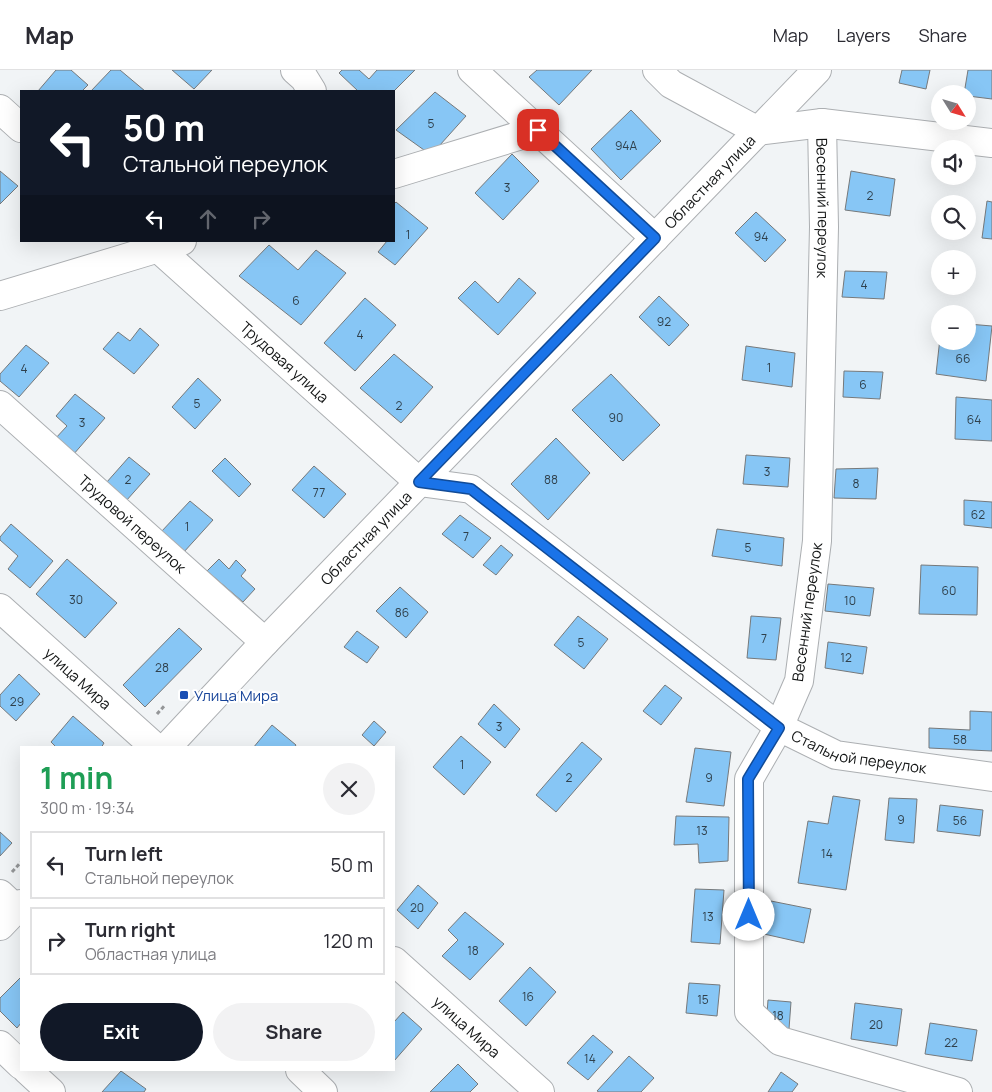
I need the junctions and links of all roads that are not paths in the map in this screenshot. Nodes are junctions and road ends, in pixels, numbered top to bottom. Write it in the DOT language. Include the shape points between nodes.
graph roads {
  1 [pos="295,70"];
  2 [pos="472,70"];
  3 [pos="657,70"];
  4 [pos="817,70"];
  5 [pos="311,90"];
  6 [pos="0,109"];
  7 [pos="822,123"];
  8 [pos="20,127"];
  9 [pos="538,130"];
  10 [pos="758,131"];
  11 [pos="992,143"];
  12 [pos="395,174"];
  13 [pos="655,238"];
  14 [pos="164,244"];
  15 [pos="0,296"];
  16 [pos="0,405"];
  17 [pos="419,482"];
  18 [pos="0,608"];
  19 [pos="266,642"];
  20 [pos="779,728"];
  21 [pos="154,746"];
  22 [pos="168,746"];
  23 [pos="992,777"];
  24 [pos="395,962"];
  25 [pos="0,1045"];
  26 [pos="20,1063"];
  27 [pos="28,1071"];
  28 [pos="301,1071"];
  29 [pos="51,1092"];
  30 [pos="323,1092"];
  31 [pos="540,1092"];
  32 [pos="958,1092"];
  1 -- 5 [label="street"];
  2 -- 9 [label="street"];
  3 -- 10 [label="street" via="671,84"];
  4 -- 10 [label="street, Областная улица"];
  6 -- 8 [label="street"];
  7 -- 10 [label="street"];
  7 -- 11 [label="street"];
  7 -- 20 [label="street, Весенний переулок" via="824,227 818,541 799,681"];
  9 -- 12 [label="street"];
  9 -- 13 [label="street"];
  10 -- 13 [label="street, Областная улица"];
  13 -- 17 [label="street, Областная улица"];
  14 -- 15 [label="street"];
  14 -- 17 [label="street, Трудовая улица"];
  16 -- 19 [label="street, Трудовой переулок"];
  17 -- 19 [label="street, Областная улица"];
  17 -- 20 [label="street, Стальной переулок" via="471,489"];
  18 -- 21 [label="street, улица Мира"];
  19 -- 22 [label="street, Областная улица"];
  20 -- 23 [label="street, Стальной переулок" via="836,755"];
  20 -- 32 [label="street, Весенний переулок" via="748,779 749,1012 780,1042"];
  24 -- 31 [label="street, улица Мира"];
  25 -- 26 [label="street"];
  27 -- 29 [label="street"];
  28 -- 30 [label="street"];
}
